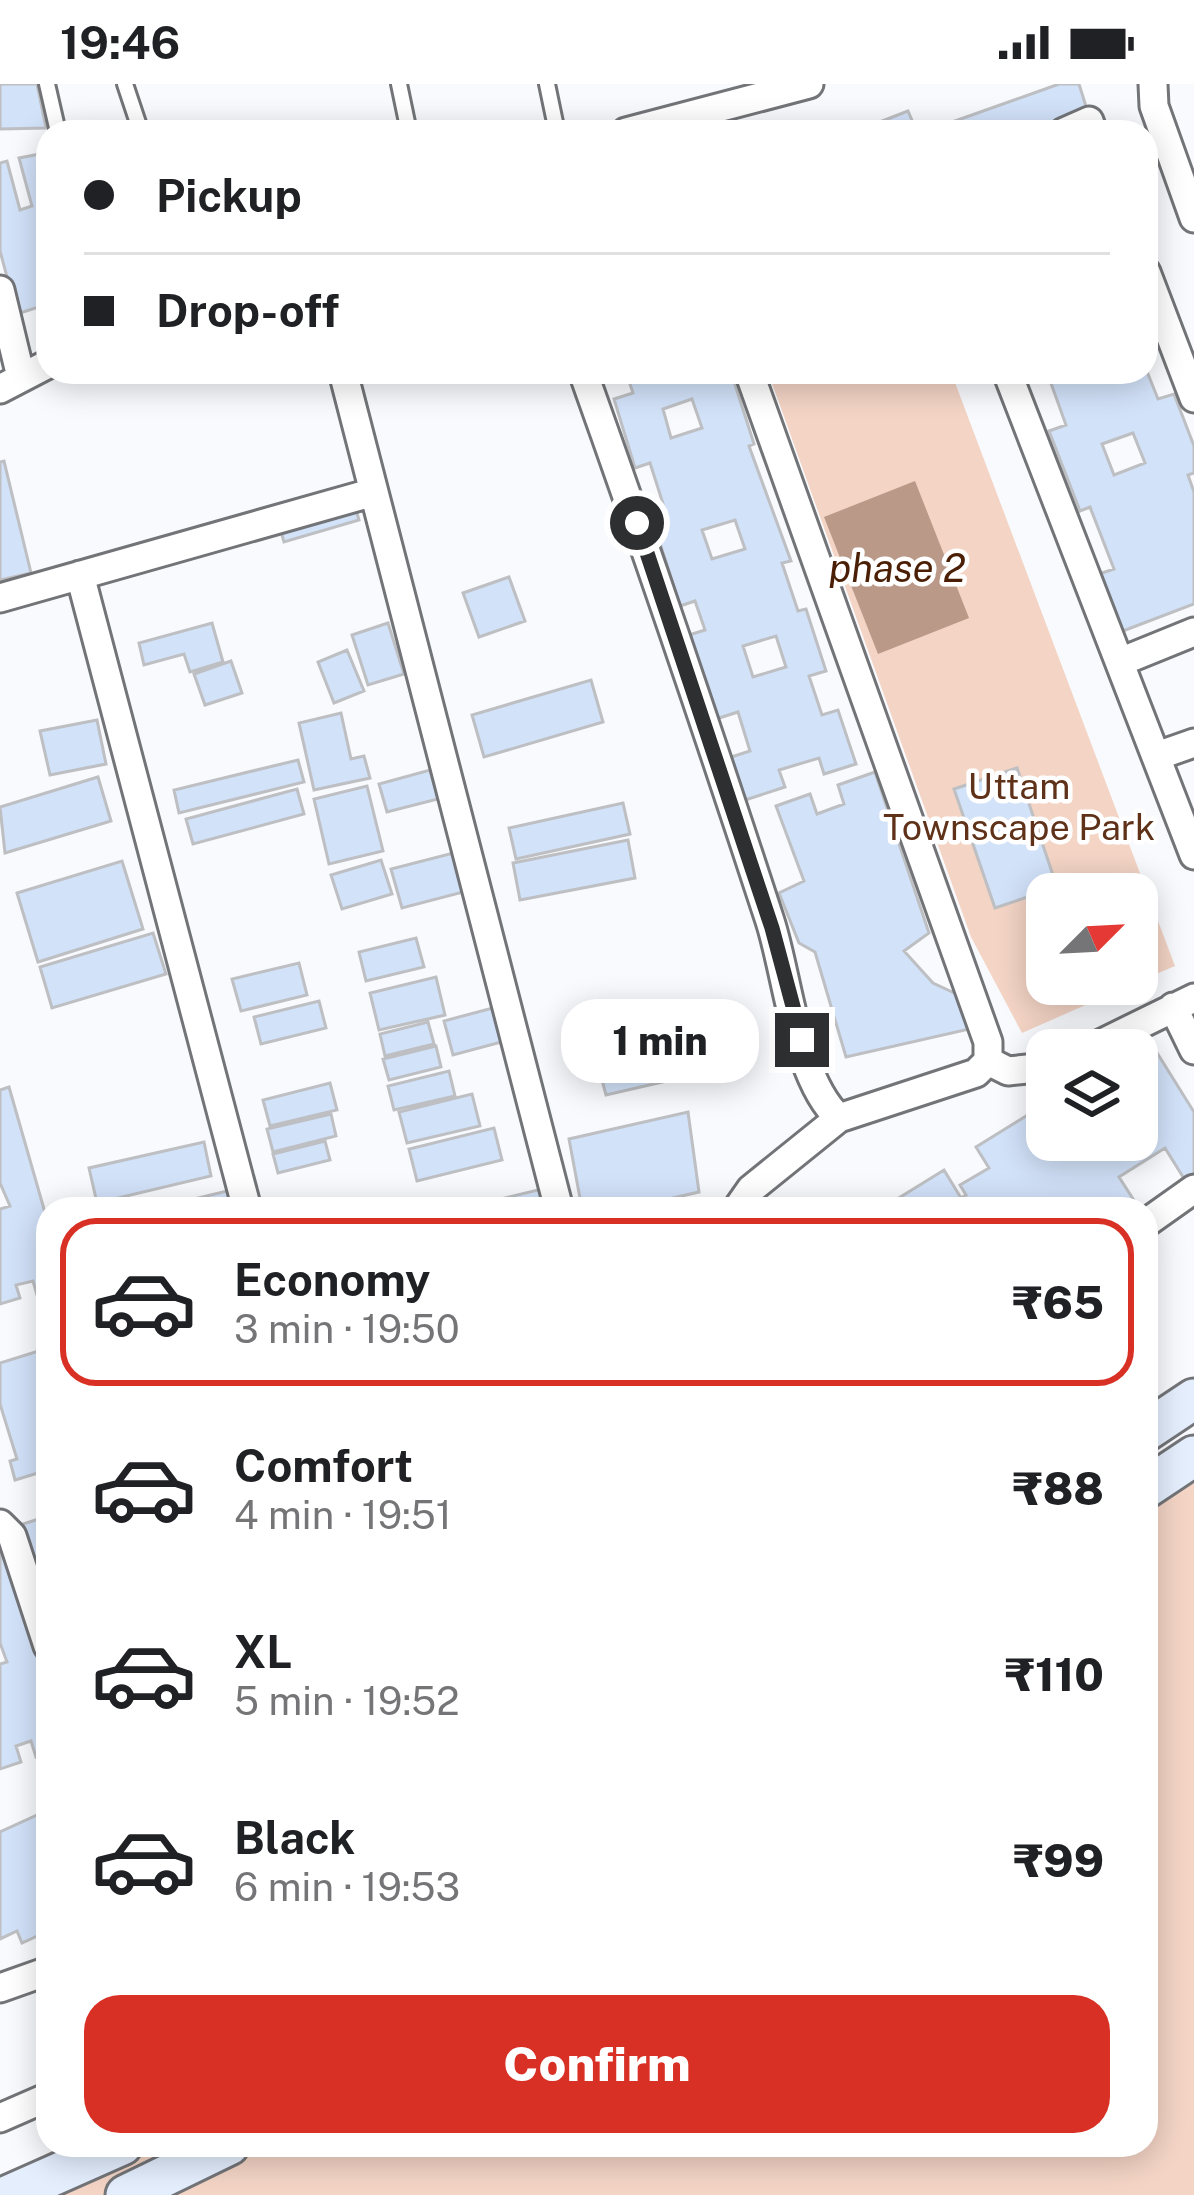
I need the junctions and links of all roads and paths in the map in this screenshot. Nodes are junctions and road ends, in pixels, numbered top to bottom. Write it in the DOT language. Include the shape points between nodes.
graph roads {
  1 [pos="47,84"];
  2 [pos="125,84"];
  3 [pos="399,84"];
  4 [pos="547,84"];
  5 [pos="809,84"];
  6 [pos="1153,84"];
  7 [pos="55,120"];
  8 [pos="137,120"];
  9 [pos="406,120"];
  10 [pos="554,120"];
  11 [pos="672,120"];
  12 [pos="1194,218"];
  13 [pos="0,290"];
  14 [pos="1158,304"];
  15 [pos="11,383"];
  16 [pos="346,384"];
  17 [pos="587,384"];
  18 [pos="753,384"];
  19 [pos="1012,384"];
  20 [pos="1194,398"];
  21 [pos="374,492"];
  22 [pos="80,575"];
  23 [pos="0,598"];
  24 [pos="1194,632"];
  25 [pos="1120,662"];
  26 [pos="1194,743"];
  27 [pos="1157,757"];
  28 [pos="1184,795"];
  29 [pos="1194,855"];
  30 [pos="1184,1003"];
  31 [pos="1131,1029"];
  32 [pos="1194,1050"];
  33 [pos="988,1061"];
  34 [pos="1026,1069"];
  35 [pos="839,1118"];
  36 [pos="1194,1189"];
  37 [pos="244,1197"];
  38 [pos="556,1197"];
  39 [pos="745,1197"];
  40 [pos="1158,1214"];
  41 [pos="1194,1399"];
  42 [pos="1158,1422"];
  43 [pos="1194,1456"];
  44 [pos="1158,1480"];
  45 [pos="0,1524"];
  46 [pos="36,1609"];
  47 [pos="36,1975"];
  48 [pos="0,1988"];
  49 [pos="36,2102"];
  50 [pos="0,2118"];
  51 [pos="95,2157"];
  52 [pos="204,2157"];
  53 [pos="9,2195"];
  54 [pos="126,2195"];
  1 -- 7 [label="lane"];
  2 -- 8 [label="lane"];
  3 -- 9 [label="lane"];
  4 -- 10 [label="lane"];
  5 -- 11 [label="street"];
  6 -- 12 [label="street"];
  13 -- 15 [label="street"];
  14 -- 20 [label="street"];
  16 -- 21 [label="street"];
  17 -- 35 [label="street" via="772,928 812,1077"];
  18 -- 33 [label="street" via="988,1042"];
  19 -- 25 [label="street"];
  21 -- 22 [label="street"];
  21 -- 38 [label="street"];
  22 -- 23 [label="street"];
  22 -- 37 [label="street"];
  24 -- 25 [label="street"];
  25 -- 27 [label="street"];
  26 -- 27 [label="street"];
  27 -- 28 [label="street"];
  28 -- 29 [label="street"];
  30 -- 31 [label="street"];
  30 -- 32 [label="street"];
  33 -- 34 [label="street"];
  33 -- 35 [label="street" via="976,1073"];
  35 -- 39 [label="street"];
  36 -- 40 [label="street"];
  41 -- 42 [label="street"];
  43 -- 44 [label="street"];
  45 -- 46 [label="street" via="12,1536"];
  47 -- 48 [label="street"];
  49 -- 50 [label="street"];
  51 -- 53 [label="street"];
  52 -- 54 [label="street"];
}
